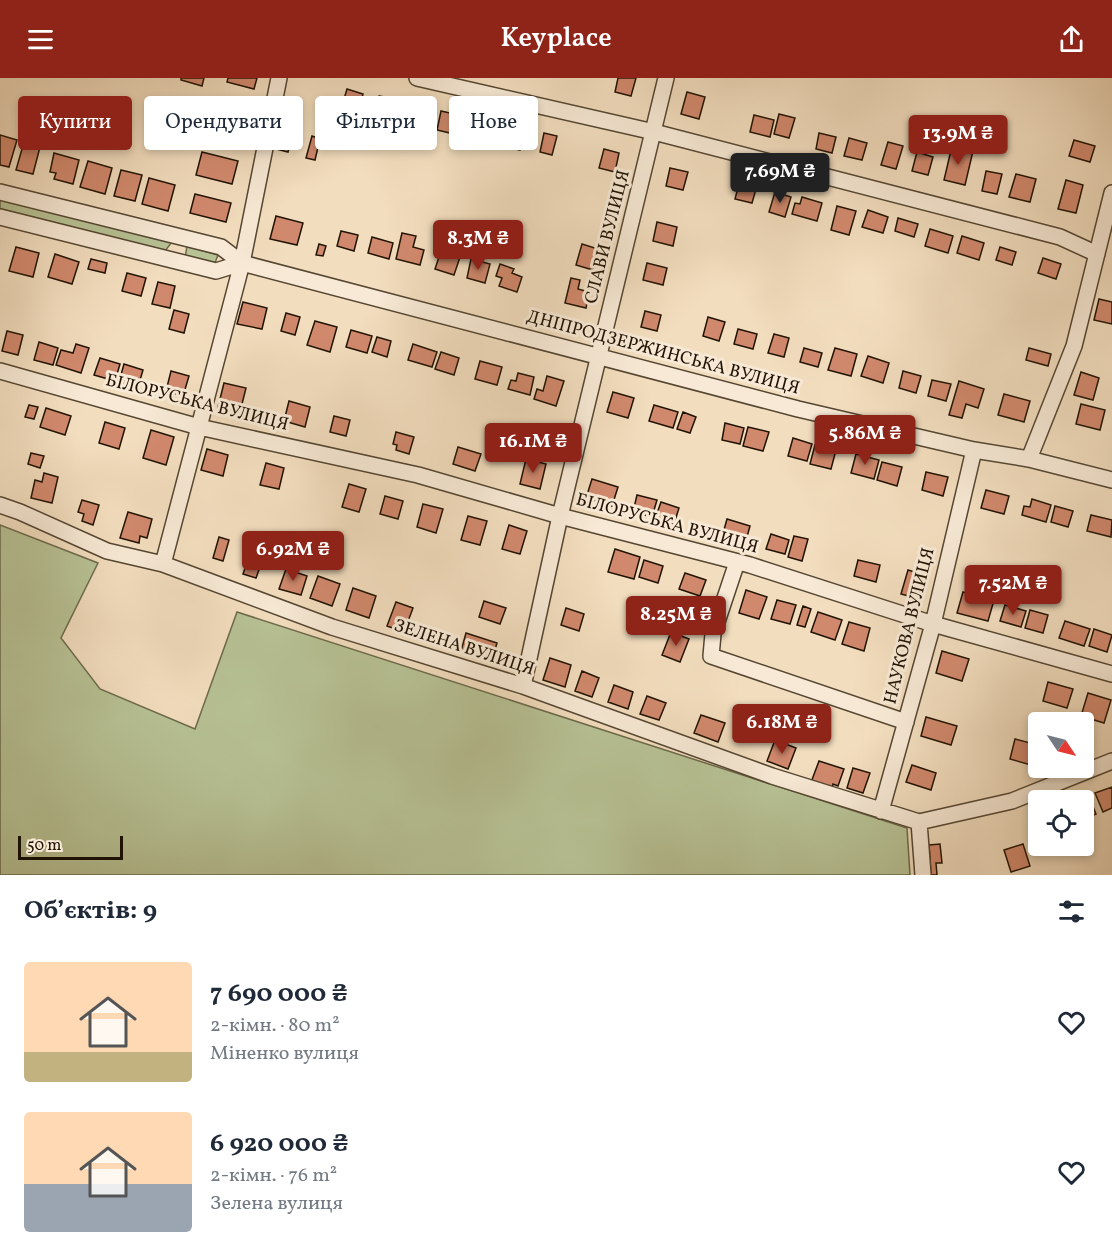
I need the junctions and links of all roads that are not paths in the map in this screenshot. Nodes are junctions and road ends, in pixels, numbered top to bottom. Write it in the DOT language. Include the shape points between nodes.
graph roads {
  1 [pos="279,78"];
  2 [pos="417,78"];
  3 [pos="666,78"];
  4 [pos="654,132"];
  5 [pos="0,192"];
  6 [pos="1112,193"];
  7 [pos="0,217"];
  8 [pos="1097,254"];
  9 [pos="242,263"];
  10 [pos="598,356"];
  11 [pos="0,371"];
  12 [pos="199,427"];
  13 [pos="974,450"];
  14 [pos="1029,459"];
  15 [pos="1112,480"];
  16 [pos="0,505"];
  17 [pos="560,516"];
  18 [pos="737,562"];
  19 [pos="163,564"];
  20 [pos="933,624"];
  21 [pos="1112,674"];
  22 [pos="523,686"];
  23 [pos="906,722"];
  24 [pos="1112,761"];
  25 [pos="881,811"];
  26 [pos="919,822"];
  27 [pos="923,875"];
  1 -- 9 [label="street"];
  2 -- 4 [label="street"];
  3 -- 4 [label="street, СЛАВИ ВУЛИЦЯ"];
  4 -- 8 [label="street" via="1060,237"];
  4 -- 10 [label="street, СЛАВИ ВУЛИЦЯ"];
  5 -- 9 [label="street, ДНІПРОДЗЕРЖИНСЬКА ВУЛИЦЯ" via="222,247"];
  6 -- 8 [label="street"];
  7 -- 9 [label="street, ДНІПРОДЗЕРЖИНСЬКА ВУЛИЦЯ" via="216,271"];
  8 -- 14 [label="street" via="1074,346"];
  9 -- 10 [label="street, ДНІПРОДЗЕРЖИНСЬКА ВУЛИЦЯ"];
  9 -- 12 [label="street"];
  10 -- 13 [label="street, ДНІПРОДЗЕРЖИНСЬКА ВУЛИЦЯ"];
  10 -- 17 [label="street, СЛАВИ ВУЛИЦЯ"];
  11 -- 12 [label="street, БІЛОРУСЬКА ВУЛИЦЯ"];
  12 -- 17 [label="street, БІЛОРУСЬКА ВУЛИЦЯ" via="418,475"];
  12 -- 19 [label="street"];
  13 -- 14 [label="street, ДНІПРОДЗЕРЖИНСЬКА ВУЛИЦЯ"];
  13 -- 20 [label="street, НАУКОВА ВУЛИЦЯ"];
  14 -- 15 [label="street, ДНІПРОДЗЕРЖИНСЬКА ВУЛИЦЯ"];
  16 -- 19 [label="street, ЗЕЛЕНА ВУЛИЦЯ" via="107,551"];
  17 -- 18 [label="street, БІЛОРУСЬКА ВУЛИЦЯ"];
  17 -- 22 [label="street, СЛАВИ ВУЛИЦЯ"];
  18 -- 20 [label="street, БІЛОРУСЬКА ВУЛИЦЯ"];
  18 -- 23 [label="street" via="711,656"];
  19 -- 22 [label="street, ЗЕЛЕНА ВУЛИЦЯ" via="332,627"];
  20 -- 21 [label="street, БІЛОРУСЬКА ВУЛИЦЯ"];
  20 -- 23 [label="street, НАУКОВА ВУЛИЦЯ"];
  22 -- 25 [label="street, ЗЕЛЕНА ВУЛИЦЯ"];
  23 -- 25 [label="street, НАУКОВА ВУЛИЦЯ"];
  24 -- 26 [label="street, ЗЕЛЕНА ВУЛИЦЯ" via="1012,801"];
  25 -- 26 [label="street, ЗЕЛЕНА ВУЛИЦЯ"];
  26 -- 27 [label="street"];
}
